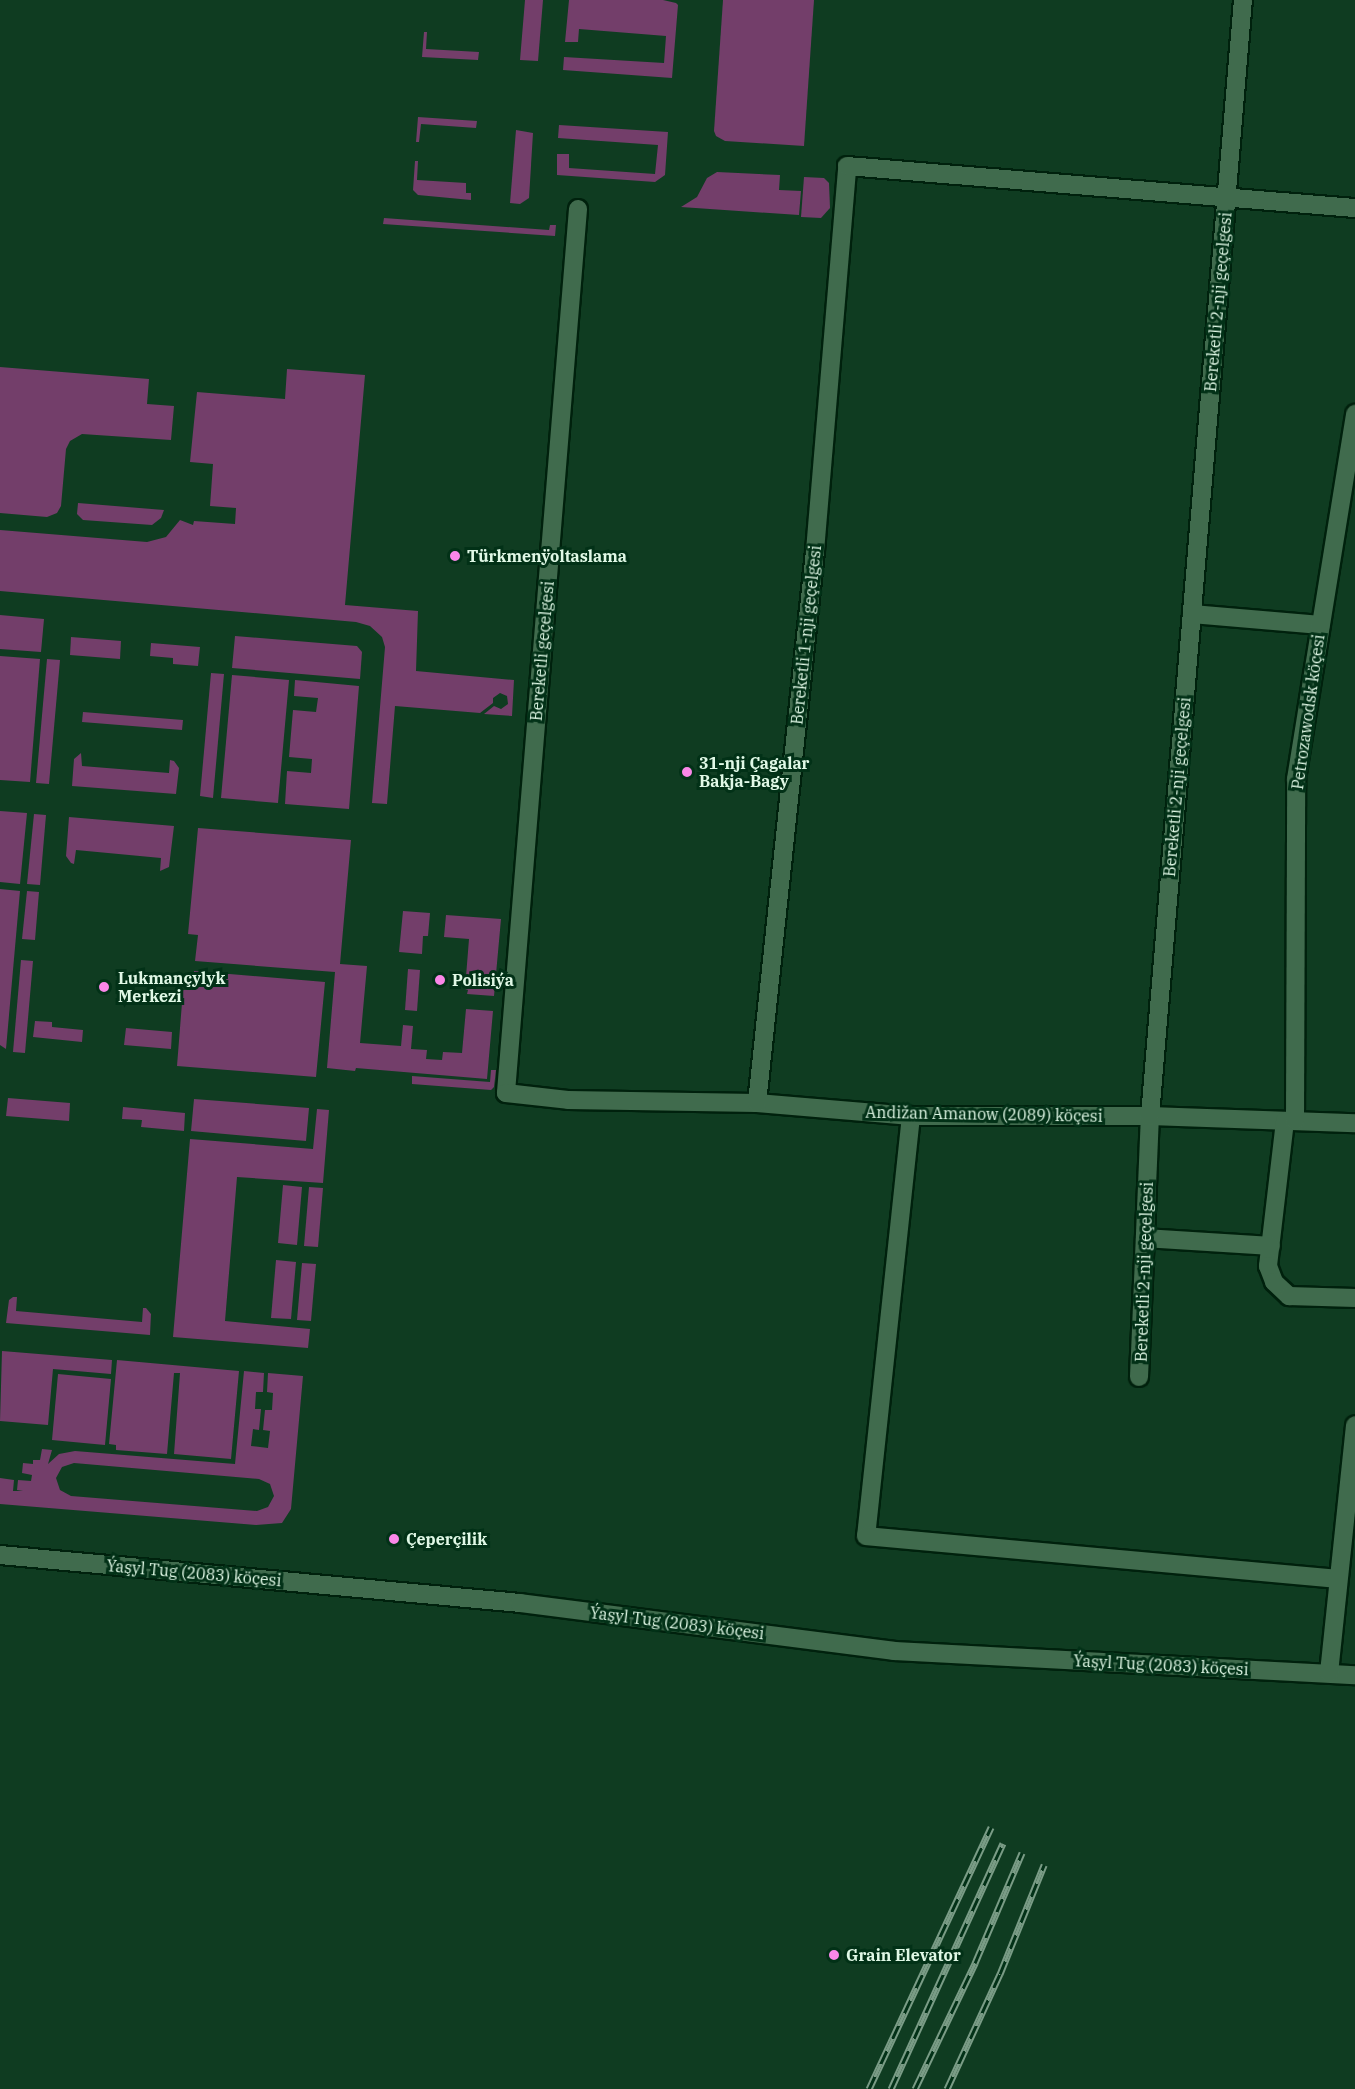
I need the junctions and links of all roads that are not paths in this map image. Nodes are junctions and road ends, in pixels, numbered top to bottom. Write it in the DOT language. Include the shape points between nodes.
graph roads {
  1 [pos="1243,0"];
  2 [pos="847,166"];
  3 [pos="1227,197"];
  4 [pos="1355,208"];
  5 [pos="578,209"];
  6 [pos="1355,414"];
  7 [pos="1192,614"];
  8 [pos="1321,625"];
  9 [pos="506,1093"];
  10 [pos="757,1103"];
  11 [pos="911,1116"];
  12 [pos="1150,1116"];
  13 [pos="1290,1121"];
  14 [pos="1355,1123"];
  15 [pos="1145,1238"];
  16 [pos="1271,1246"];
  17 [pos="1355,1298"];
  18 [pos="1139,1377"];
  19 [pos="1355,1425"];
  20 [pos="0,1556"];
  21 [pos="1338,1579"];
  22 [pos="1329,1673"];
  23 [pos="1355,1675"];
  1 -- 3 [label="street, Bereketli 2-nji geçelgesi"];
  2 -- 3 [label="street, Bereketli 2-nji geçelgesi"];
  2 -- 10 [label="street, Bereketli 1-nji geçelgesi" via="815,550"];
  3 -- 4 [label="street, Bereketli 2-nji geçelgesi"];
  3 -- 7 [label="street, Bereketli 2-nji geçelgesi"];
  5 -- 9 [label="street, Bereketli geçelgesi"];
  6 -- 8 [label="street, Petrozawodsk köçesi"];
  7 -- 8 [label="street"];
  7 -- 12 [label="street, Bereketli 2-nji geçelgesi"];
  8 -- 13 [label="street, Petrozawodsk köçesi" via="1296,779"];
  9 -- 10 [label="street, Andižan Amanow (2089) köçesi" via="568,1100"];
  10 -- 11 [label="street, Andižan Amanow (2089) köçesi"];
  11 -- 12 [label="street, Andižan Amanow (2089) köçesi"];
  11 -- 21 [label="street" via="866,1536"];
  12 -- 13 [label="street, Andižan Amanow (2089) köçesi"];
  12 -- 15 [label="street, Bereketli 2-nji geçelgesi"];
  13 -- 14 [label="street, Andižan Amanow (2089) köçesi"];
  13 -- 16 [label="street, Petrozawodsk köçesi"];
  15 -- 16 [label="street"];
  15 -- 18 [label="street, Bereketli 2-nji geçelgesi"];
  16 -- 17 [label="street, Petrozawodsk köçesi" via="1268,1266 1279,1288 1289,1296"];
  19 -- 21 [label="street"];
  20 -- 22 [label="street, Ýaşyl Tug (2083) köçesi" via="520,1603 894,1651"];
  21 -- 22 [label="street"];
  22 -- 23 [label="street, Ýaşyl Tug (2083) köçesi"];
}
